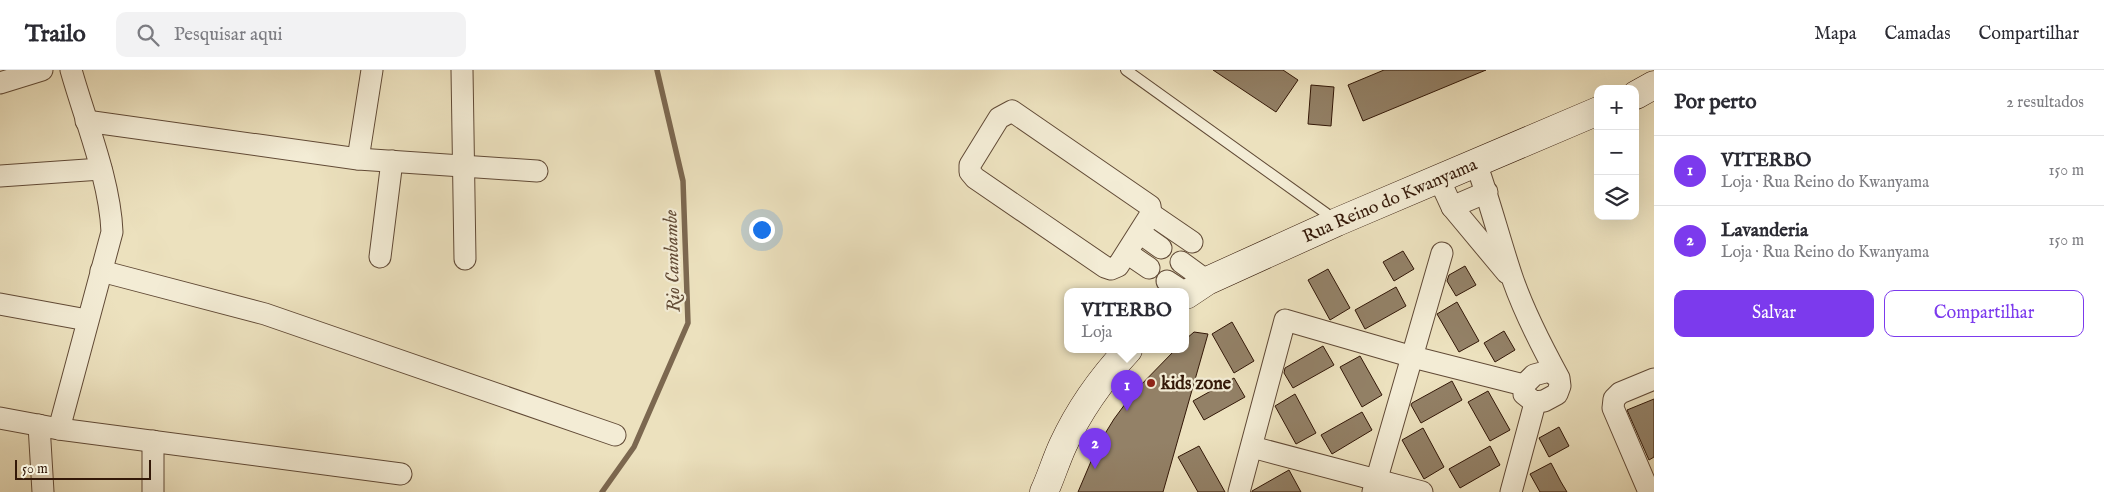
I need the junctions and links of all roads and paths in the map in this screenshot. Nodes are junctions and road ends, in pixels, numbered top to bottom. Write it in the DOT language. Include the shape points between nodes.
graph roads {
  1 [pos="42,70"];
  2 [pos="71,70"];
  3 [pos="372,70"];
  4 [pos="462,70"];
  5 [pos="1126,70"];
  6 [pos="0,83"];
  7 [pos="1654,87"];
  8 [pos="1639,94"];
  9 [pos="1594,113"];
  10 [pos="86,121"];
  11 [pos="358,159"];
  12 [pos="392,162"];
  13 [pos="1476,163"];
  14 [pos="464,167"];
  15 [pos="101,169"];
  16 [pos="537,171"];
  17 [pos="0,176"];
  18 [pos="1439,179"];
  19 [pos="1487,192"];
  20 [pos="1452,207"];
  21 [pos="1152,214"];
  22 [pos="1337,222"];
  23 [pos="1140,233"];
  24 [pos="1192,242"];
  25 [pos="1162,248"];
  26 [pos="1127,253"];
  27 [pos="1442,253"];
  28 [pos="380,257"];
  29 [pos="465,259"];
  30 [pos="1181,262"];
  31 [pos="1149,268"];
  32 [pos="101,271"];
  33 [pos="1514,281"];
  34 [pos="1186,288"];
  35 [pos="1189,289"];
  36 [pos="0,304"];
  37 [pos="88,320"];
  38 [pos="1125,353"];
  39 [pos="1413,357"];
  40 [pos="1654,379"];
  41 [pos="1539,384"];
  42 [pos="0,418"];
  43 [pos="49,427"];
  44 [pos="616,435"];
  45 [pos="153,441"];
  46 [pos="1252,446"];
  47 [pos="401,474"];
  48 [pos="1648,478"];
  49 [pos="1375,486"];
  50 [pos="43,492"];
  51 [pos="153,492"];
  52 [pos="1044,492"];
  53 [pos="1240,492"];
  54 [pos="1422,492"];
  55 [pos="1510,492"];
  1 -- 6 [label="street"];
  2 -- 10 [label="street"];
  3 -- 11 [label="street"];
  4 -- 14 [label="street"];
  5 -- 22 [label="lane"];
  7 -- 8 [label="street"];
  9 -- 13 [label="street, Rua Reino do Kwanyama"];
  10 -- 11 [label="street"];
  10 -- 15 [label="street"];
  11 -- 12 [label="street"];
  12 -- 14 [label="street"];
  12 -- 28 [label="street"];
  13 -- 18 [label="street, Rua Reino do Kwanyama"];
  13 -- 19 [label="street"];
  14 -- 16 [label="street"];
  14 -- 29 [label="street"];
  15 -- 17 [label="street"];
  15 -- 32 [label="street" via="112,232"];
  18 -- 20 [label="street"];
  18 -- 22 [label="street, Rua Reino do Kwanyama"];
  19 -- 20 [label="street"];
  19 -- 33 [label="street"];
  20 -- 33 [label="street"];
  21 -- 23 [label="street"];
  21 -- 24 [label="street"];
  21 -- 26 [label="street" via="1147,203 1012,112 999,118 970,165 972,175 1105,268 1118,266"];
  22 -- 35 [label="street, Rua Reino do Kwanyama"];
  23 -- 25 [label="street"];
  23 -- 26 [label="street"];
  26 -- 31 [label="street"];
  27 -- 39 [label="street"];
  30 -- 34 [label="street"];
  32 -- 37 [label="street"];
  32 -- 44 [label="street" via="265,314"];
  33 -- 41 [label="street" via="1544,351"];
  36 -- 37 [label="street"];
  37 -- 43 [label="street"];
  38 -- 52 [label="street" via="1105,375 1082,410 1063,445"];
  39 -- 41 [label="street"];
  39 -- 46 [label="street" via="1285,320"];
  39 -- 49 [label="street"];
  40 -- 48 [label="street" via="1614,399 1614,408"];
  41 -- 55 [label="street"];
  42 -- 43 [label="street"];
  43 -- 45 [label="street"];
  43 -- 50 [label="street"];
  45 -- 47 [label="street"];
  45 -- 51 [label="street"];
  46 -- 49 [label="street"];
  46 -- 53 [label="street"];
  49 -- 54 [label="street"];
}
